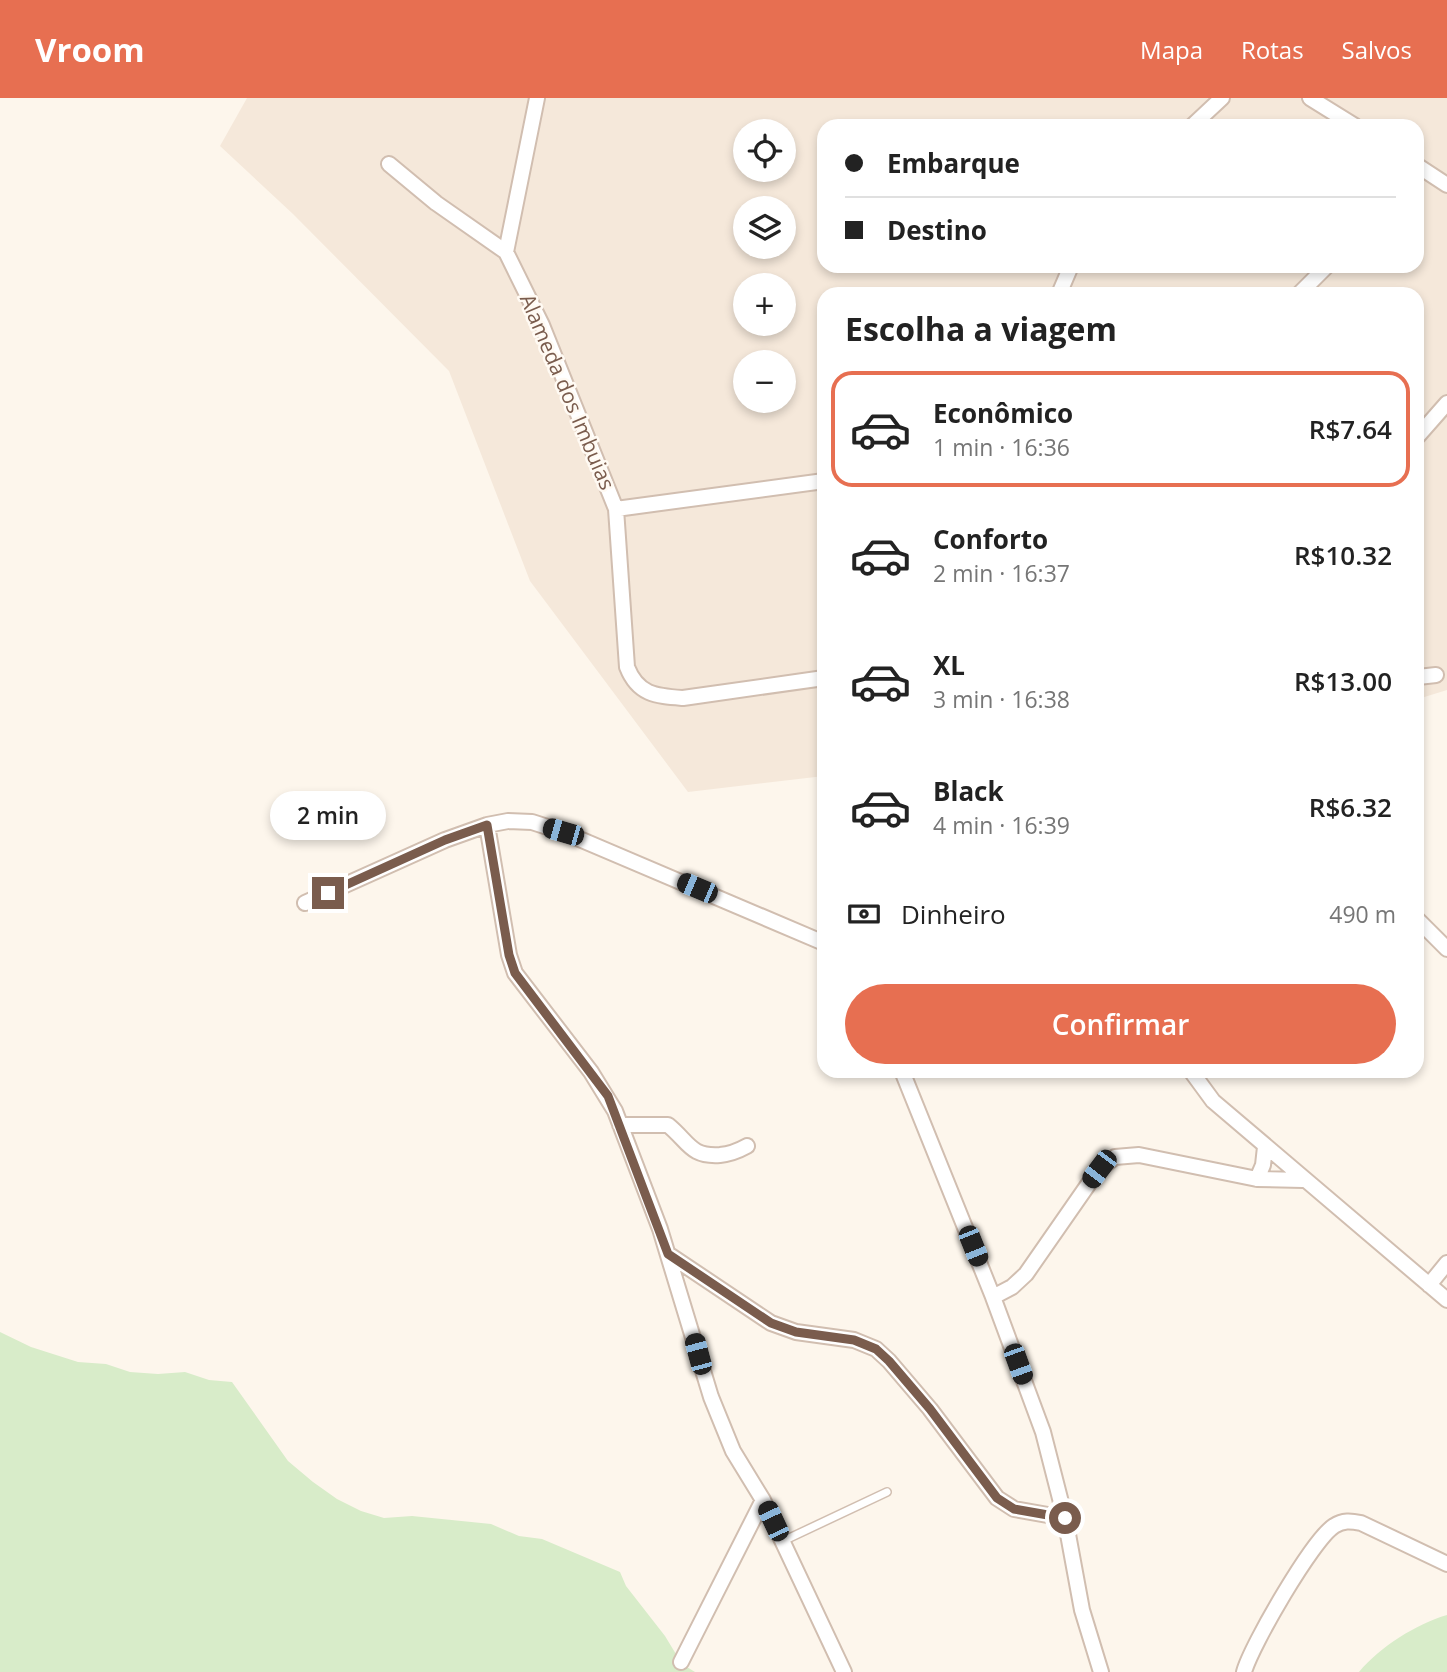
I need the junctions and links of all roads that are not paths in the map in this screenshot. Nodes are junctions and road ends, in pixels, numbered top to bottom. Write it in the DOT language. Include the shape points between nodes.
graph roads {
  1 [pos="537,98"];
  2 [pos="1222,98"];
  3 [pos="1310,98"];
  4 [pos="1200,119"];
  5 [pos="1344,119"];
  6 [pos="389,164"];
  7 [pos="1424,174"];
  8 [pos="1447,185"];
  9 [pos="506,252"];
  10 [pos="1320,273"];
  11 [pos="1306,287"];
  12 [pos="1447,403"];
  13 [pos="1424,429"];
  14 [pos="817,482"];
  15 [pos="616,509"];
  16 [pos="1436,675"];
  17 [pos="1424,676"];
  18 [pos="817,679"];
  19 [pos="487,825"];
  20 [pos="305,903"];
  21 [pos="1424,926"];
  22 [pos="817,940"];
  23 [pos="1447,950"];
  24 [pos="905,1078"];
  25 [pos="1196,1078"];
  26 [pos="620,1125"];
  27 [pos="747,1146"];
  28 [pos="1265,1147"];
  29 [pos="1257,1179"];
  30 [pos="1303,1180"];
  31 [pos="668,1254"];
  32 [pos="1447,1263"];
  33 [pos="1429,1285"];
  34 [pos="993,1297"];
  35 [pos="1447,1300"];
  36 [pos="887,1492"];
  37 [pos="763,1500"];
  38 [pos="1065,1518"];
  39 [pos="782,1541"];
  40 [pos="1447,1564"];
  41 [pos="681,1662"];
  42 [pos="844,1672"];
  43 [pos="1101,1672"];
  44 [pos="1244,1672"];
  1 -- 9 [label="street"];
  2 -- 4 [label="street"];
  3 -- 5 [label="street"];
  6 -- 9 [label="street, Alameda dos Imbuias"];
  7 -- 8 [label="street"];
  9 -- 15 [label="street, Alameda dos Imbuias" via="542,325"];
  10 -- 11 [label="street"];
  12 -- 13 [label="street"];
  14 -- 15 [label="street"];
  15 -- 18 [label="street, Alameda dos Imbuias" via="627,667 642,690 683,698"];
  16 -- 17 [label="street"];
  19 -- 20 [label="street"];
  19 -- 22 [label="street" via="532,822 563,832"];
  19 -- 26 [label="street" via="515,973 597,1080"];
  21 -- 23 [label="street"];
  24 -- 34 [label="street"];
  25 -- 28 [label="street" via="1213,1101"];
  26 -- 27 [label="street" via="668,1125 702,1155 731,1154"];
  26 -- 31 [label="street"];
  28 -- 29 [label="street"];
  28 -- 30 [label="street"];
  29 -- 30 [label="street"];
  29 -- 34 [label="street" via="1139,1155 1115,1157 1099,1169 1026,1274"];
  30 -- 33 [label="street"];
  31 -- 37 [label="street" via="711,1397 733,1451"];
  31 -- 38 [label="street" via="771,1323 876,1349 930,1409 997,1498 1014,1509"];
  32 -- 33 [label="street"];
  33 -- 35 [label="street"];
  34 -- 38 [label="street" via="1043,1432"];
  36 -- 39 [label="lane"];
  37 -- 39 [label="street"];
  37 -- 41 [label="street"];
  38 -- 43 [label="street" via="1082,1610"];
  39 -- 42 [label="street"];
  40 -- 44 [label="street" via="1360,1523 1334,1526 1313,1548 1256,1643"];
}
